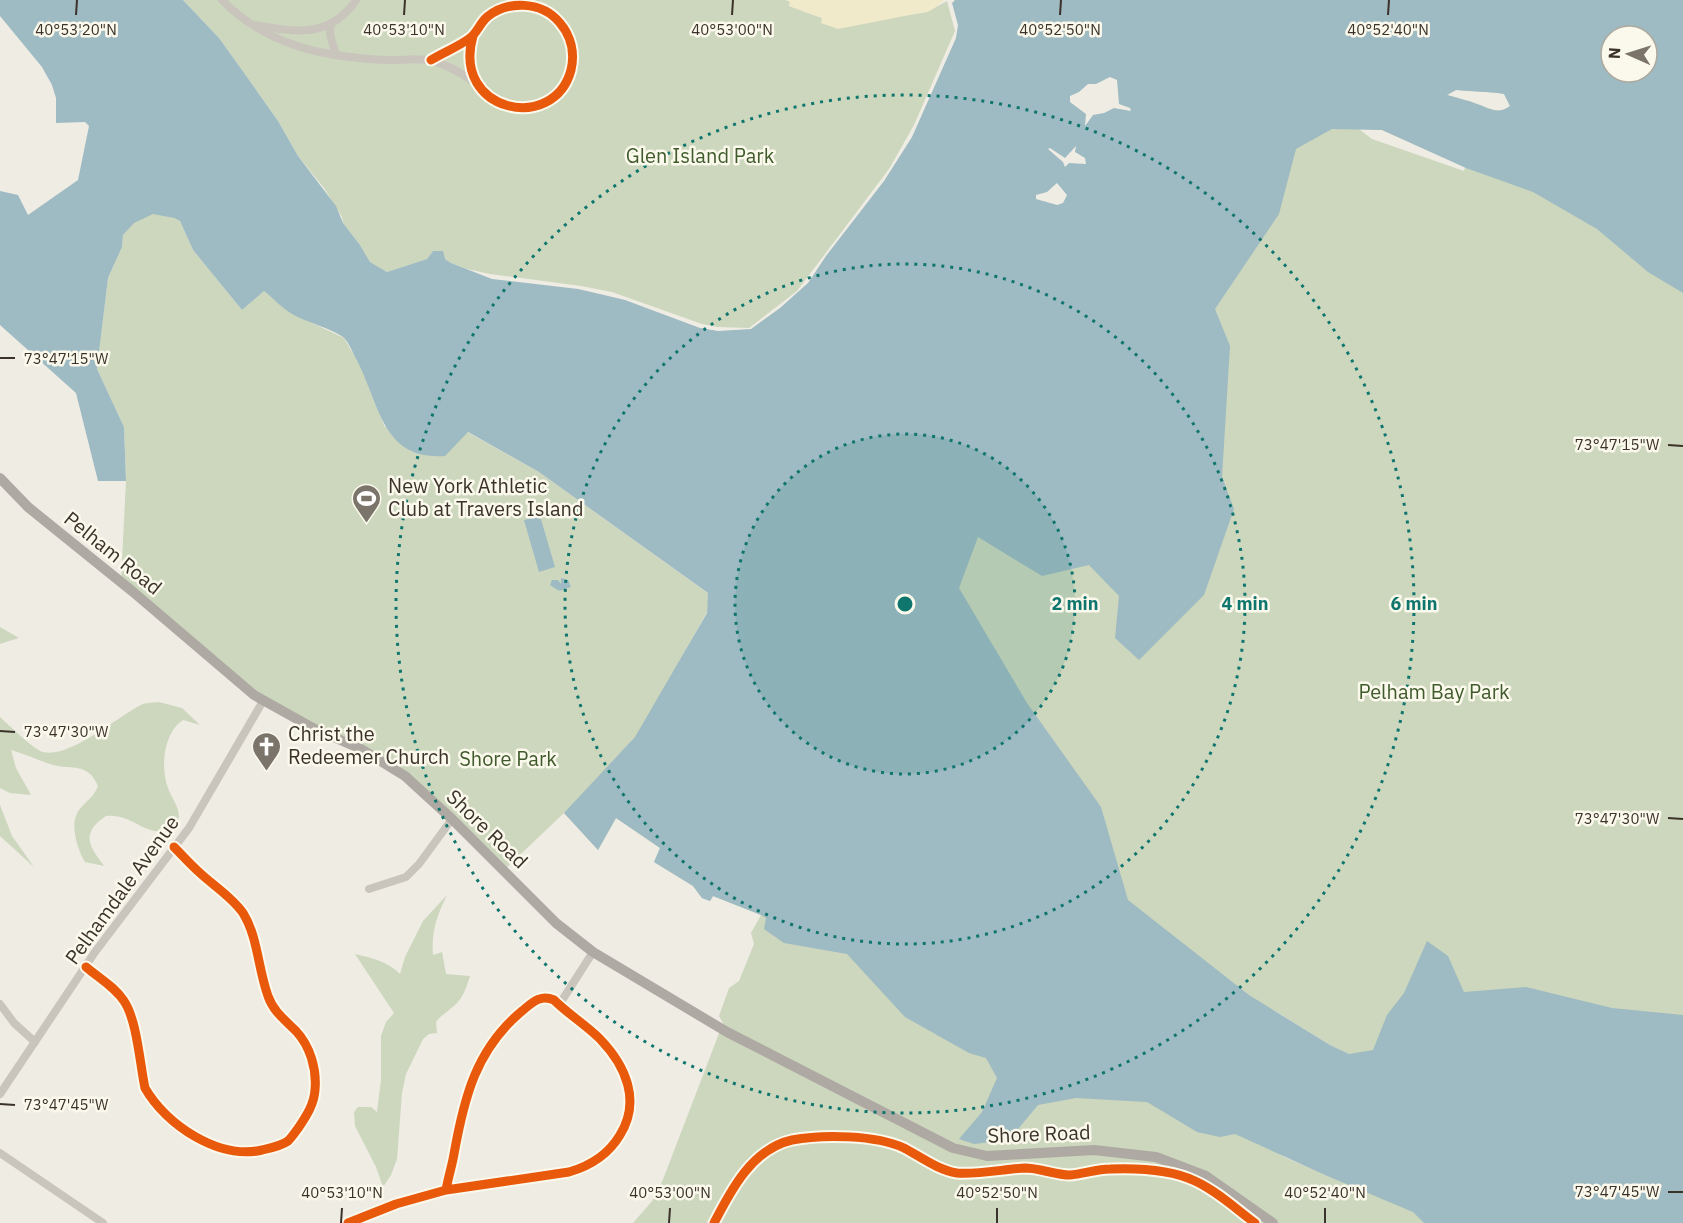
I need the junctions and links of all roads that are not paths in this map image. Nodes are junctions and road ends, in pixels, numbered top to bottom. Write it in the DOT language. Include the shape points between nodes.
graph roads {
  1 [pos="222,0"];
  2 [pos="356,0"];
  3 [pos="331,23"];
  4 [pos="252,25"];
  5 [pos="473,36"];
  6 [pos="336,55"];
  7 [pos="431,60"];
  8 [pos="477,84"];
  9 [pos="0,478"];
  10 [pos="206,653"];
  11 [pos="263,701"];
  12 [pos="453,819"];
  13 [pos="174,847"];
  14 [pos="369,889"];
  15 [pos="593,952"];
  16 [pos="86,967"];
  17 [pos="0,1004"];
  18 [pos="559,1005"];
  19 [pos="35,1042"];
  20 [pos="0,1094"];
  21 [pos="0,1153"];
  22 [pos="446,1190"];
  23 [pos="103,1223"];
  24 [pos="348,1223"];
  25 [pos="1273,1223"];
  1 -- 4 [label="street"];
  2 -- 3 [label="street"];
  3 -- 4 [label="street" via="303,31"];
  3 -- 6 [label="street"];
  4 -- 6 [label="street" via="294,46"];
  5 -- 7 [label="street"];
  5 -- 8 [label="street" via="470,63"];
  5 -- 8 [label="street" via="492,13 528,4 559,21 570,39 572,52 564,84 554,96 537,105 505,105"];
  6 -- 7 [label="street"];
  7 -- 8 [label="street"];
  9 -- 10 [label="main road, Pelham Road" via="28,507"];
  10 -- 11 [label="main road, Shore Road"];
  11 -- 12 [label="main road, Shore Road" via="387,764 417,785"];
  11 -- 13 [label="street, Pelhamdale Avenue"];
  12 -- 14 [label="street" via="406,877"];
  12 -- 15 [label="main road, Shore Road" via="556,923"];
  13 -- 16 [label="street, Pelhamdale Avenue"];
  13 -- 16 [label="street" via="244,914 272,1004 309,1051 314,1068 314,1096 295,1133 274,1147 240,1153 212,1146 189,1133 161,1109 145,1088 131,1013 124,1001"];
  15 -- 18 [label="street"];
  15 -- 25 [label="main road, Shore Road" via="726,1032 952,1148 987,1156 1094,1150 1156,1157 1206,1176"];
  16 -- 19 [label="street, Pelhamdale Avenue"];
  17 -- 19 [label="street"];
  18 -- 22 [label="street" via="549,998 534,1001 502,1031 481,1061 468,1088"];
  18 -- 22 [label="street" via="600,1038 626,1076 630,1091 627,1125 602,1157 585,1167"];
  19 -- 20 [label="street, Pelhamdale Avenue"];
  21 -- 23 [label="street"];
  22 -- 24 [label="street"];
}
